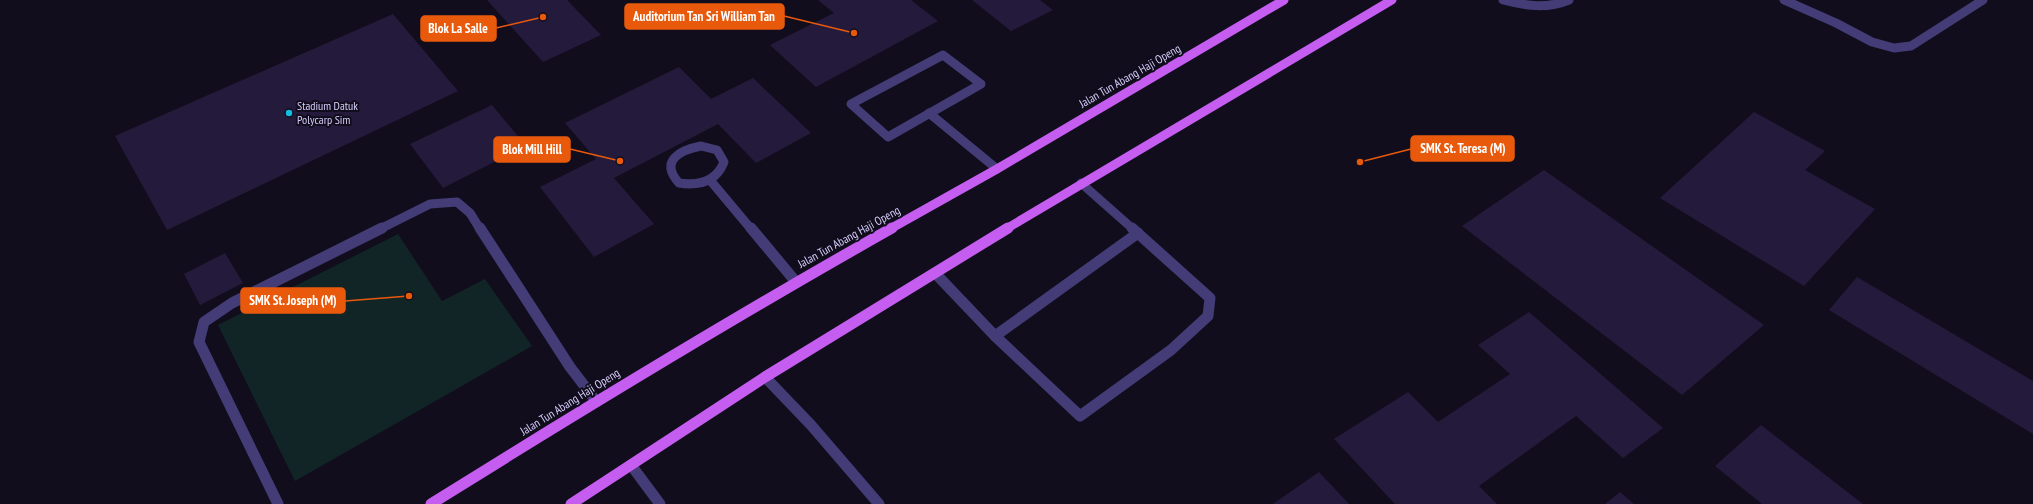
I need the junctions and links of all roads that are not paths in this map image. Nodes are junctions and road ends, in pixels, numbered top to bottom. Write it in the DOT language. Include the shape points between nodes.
graph roads {
  1 [pos="1284,0"];
  2 [pos="1392,0"];
  3 [pos="1503,0"];
  4 [pos="1569,0"];
  5 [pos="1784,0"];
  6 [pos="1983,0"];
  7 [pos="929,113"];
  8 [pos="997,169"];
  9 [pos="710,180"];
  10 [pos="1081,183"];
  11 [pos="1138,233"];
  12 [pos="935,273"];
  13 [pos="796,282"];
  14 [pos="994,336"];
  15 [pos="765,377"];
  16 [pos="596,401"];
  17 [pos="631,465"];
  18 [pos="278,504"];
  19 [pos="431,504"];
  20 [pos="571,504"];
  21 [pos="660,504"];
  22 [pos="879,504"];
  1 -- 8 [label="main road, Jalan Tun Abang Haji Openg"];
  2 -- 10 [label="main road"];
  3 -- 4 [label="lane" via="1521,5 1555,6"];
  5 -- 6 [label="lane" via="1872,42 1894,48 1911,46"];
  7 -- 7 [label="lane" via="888,136 851,104 943,55 981,84"];
  7 -- 8 [label="lane"];
  8 -- 13 [label="main road, Jalan Tun Abang Haji Openg"];
  9 -- 9 [label="lane" via="697,185 679,182 670,173 670,166 678,154 686,150 710,147 717,150 724,162 722,169"];
  9 -- 13 [label="lane"];
  10 -- 11 [label="lane"];
  10 -- 12 [label="main road"];
  11 -- 14 [label="lane"];
  11 -- 14 [label="lane" via="1210,298 1208,316 1171,350 1080,416"];
  12 -- 14 [label="lane"];
  12 -- 15 [label="main road"];
  13 -- 16 [label="main road, Jalan Tun Abang Haji Openg"];
  15 -- 17 [label="main road"];
  15 -- 22 [label="lane" via="811,425"];
  16 -- 18 [label="lane" via="570,367 470,213 457,202 430,204 232,303 204,322 199,342"];
  16 -- 19 [label="main road, Jalan Tun Abang Haji Openg"];
  17 -- 20 [label="main road"];
  17 -- 21 [label="lane"];
}
